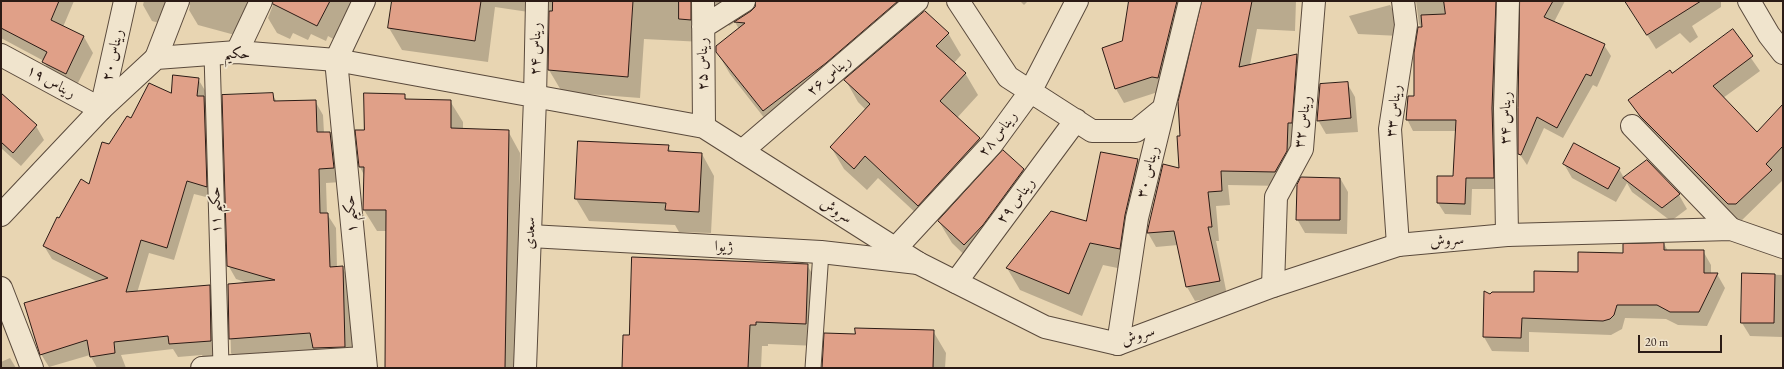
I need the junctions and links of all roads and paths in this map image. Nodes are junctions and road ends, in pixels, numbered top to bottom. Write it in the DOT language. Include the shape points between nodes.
graph roads {
  1 [pos="125,1"];
  2 [pos="178,1"];
  3 [pos="261,1"];
  4 [pos="364,1"];
  5 [pos="537,1"];
  6 [pos="703,1"];
  7 [pos="744,1"];
  8 [pos="917,1"];
  9 [pos="958,1"];
  10 [pos="1077,1"];
  11 [pos="1190,1"];
  12 [pos="1314,1"];
  13 [pos="1403,1"];
  14 [pos="1508,1"];
  15 [pos="1749,1"];
  16 [pos="703,28"];
  17 [pos="237,52"];
  18 [pos="1783,52"];
  19 [pos="212,54"];
  20 [pos="1,55"];
  21 [pos="156,58"];
  22 [pos="336,60"];
  23 [pos="1030,92"];
  24 [pos="535,98"];
  25 [pos="101,109"];
  26 [pos="1163,109"];
  27 [pos="1076,120"];
  28 [pos="1632,126"];
  29 [pos="704,128"];
  30 [pos="742,151"];
  31 [pos="1,215"];
  32 [pos="1731,229"];
  33 [pos="1507,235"];
  34 [pos="530,236"];
  35 [pos="1398,245"];
  36 [pos="1783,247"];
  37 [pos="895,249"];
  38 [pos="821,252"];
  39 [pos="918,263"];
  40 [pos="956,282"];
  41 [pos="1273,286"];
  42 [pos="1,288"];
  43 [pos="1118,344"];
  44 [pos="365,363"];
  45 [pos="211,367"];
  46 [pos="32,368"];
  47 [pos="525,368"];
  48 [pos="813,368"];
  1 -- 25 [label="street, ریناس ۲۰"];
  2 -- 21 [label="street"];
  3 -- 17 [label="street"];
  4 -- 22 [label="street"];
  5 -- 24 [label="street, ریناس ۲۴"];
  6 -- 16 [label="street, ریناس ۲۵"];
  7 -- 16 [label="street"];
  8 -- 30 [label="street, ریناس ۲۶"];
  9 -- 23 [label="street" via="1008,78"];
  10 -- 23 [label="street, ریناس ۲۸"];
  11 -- 26 [label="street, ریناس ۳۰"];
  12 -- 41 [label="street, ریناس ۳۲" via="1302,149 1276,197"];
  13 -- 35 [label="street, ریناس ۳۳" via="1406,25 1390,129"];
  14 -- 33 [label="street, ریناس ۳۴" via="1505,108"];
  15 -- 18 [label="street" via="1769,35"];
  16 -- 29 [label="street, ریناس ۲۵"];
  17 -- 19 [label="street, حکیم"];
  17 -- 22 [label="street, حکیم"];
  19 -- 21 [label="street, حکیم"];
  19 -- 45 [label="lane, حکیم ۱۱"];
  20 -- 25 [label="street, ریناس ۱۹"];
  21 -- 25 [label="street"];
  22 -- 24 [label="street, حکیم"];
  22 -- 44 [label="street, حکیم ۱"];
  23 -- 27 [label="street"];
  23 -- 37 [label="street, ریناس ۲۸" via="992,144"];
  24 -- 29 [label="street, سروش"];
  24 -- 34 [label="street, سعدی"];
  25 -- 31 [label="street"];
  26 -- 27 [label="street" via="1136,131 1092,131"];
  26 -- 43 [label="street, ریناس ۳۰" via="1137,218"];
  27 -- 40 [label="street, ریناس ۲۹"];
  28 -- 32 [label="street"];
  29 -- 30 [label="street, سروش"];
  30 -- 37 [label="street, سروش"];
  32 -- 33 [label="street, سروش"];
  32 -- 36 [label="street, سروش"];
  33 -- 35 [label="street, سروش"];
  34 -- 38 [label="street, ژیوا"];
  34 -- 47 [label="street, سعدی"];
  35 -- 41 [label="street, سروش"];
  37 -- 39 [label="street, سروش"];
  38 -- 39 [label="street, ژیوا"];
  38 -- 48 [label="lane"];
  39 -- 40 [label="street, سروش"];
  40 -- 43 [label="street, سروش" via="1045,327"];
  41 -- 43 [label="street, سروش"];
  42 -- 46 [label="street"];
  44 -- 45 [label="street"];
}
